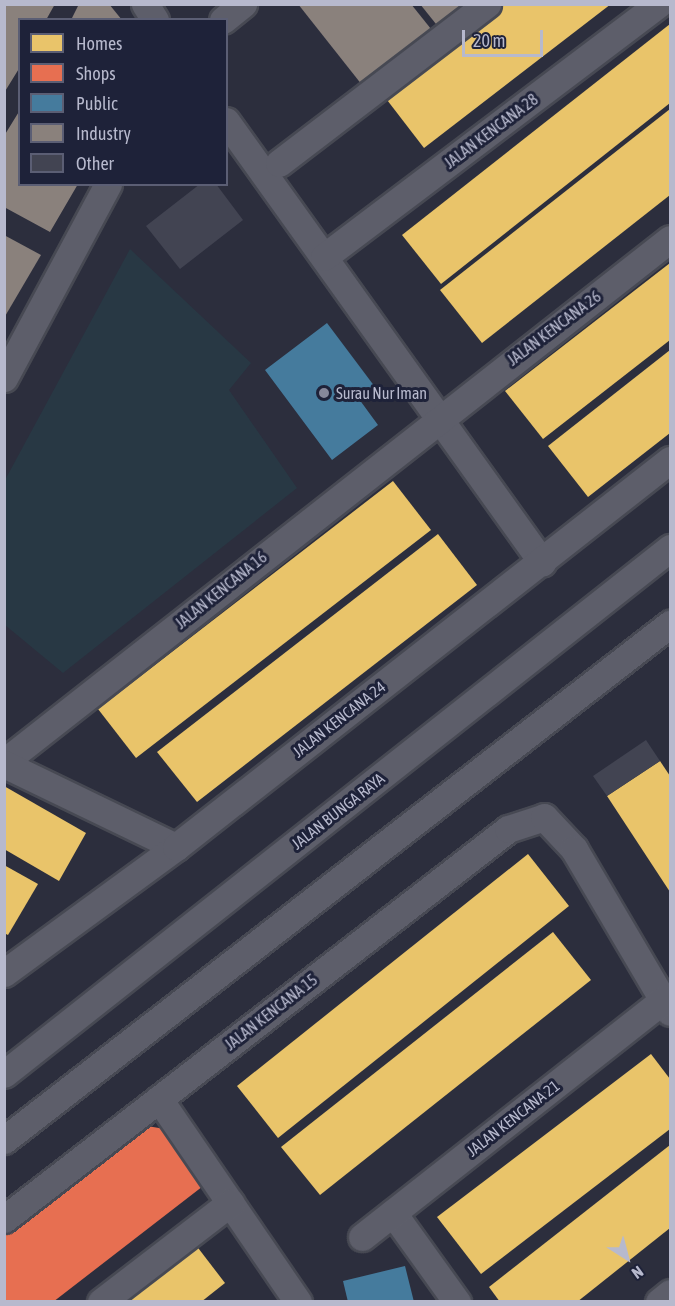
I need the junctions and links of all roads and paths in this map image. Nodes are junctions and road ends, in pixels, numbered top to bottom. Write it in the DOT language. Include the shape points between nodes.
graph roads {
  1 [pos="145,4"];
  2 [pos="243,4"];
  3 [pos="487,4"];
  4 [pos="658,4"];
  5 [pos="154,18"];
  6 [pos="226,18"];
  7 [pos="228,124"];
  8 [pos="279,163"];
  9 [pos="107,186"];
  10 [pos="670,238"];
  11 [pos="324,257"];
  12 [pos="4,378"];
  13 [pos="438,417"];
  14 [pos="670,460"];
  15 [pos="670,548"];
  16 [pos="542,562"];
  17 [pos="670,624"];
  18 [pos="4,763"];
  19 [pos="176,847"];
  20 [pos="4,973"];
  21 [pos="667,1006"];
  22 [pos="10,1062"];
  23 [pos="159,1099"];
  24 [pos="4,1140"];
  25 [pos="231,1203"];
  26 [pos="393,1213"];
  27 [pos="4,1219"];
  28 [pos="362,1237"];
  29 [pos="670,1293"];
  30 [pos="101,1302"];
  31 [pos="298,1302"];
  32 [pos="457,1302"];
  33 [pos="659,1302"];
  1 -- 5 [label="street"];
  2 -- 6 [label="street"];
  3 -- 8 [label="street"];
  4 -- 11 [label="street, JALAN KENCANA 28"];
  7 -- 11 [label="street"];
  9 -- 12 [label="street"];
  10 -- 13 [label="street, JALAN KENCANA 26"];
  11 -- 13 [label="street"];
  13 -- 16 [label="street"];
  13 -- 18 [label="street, JALAN KENCANA 16"];
  14 -- 16 [label="street, JALAN KENCANA 24"];
  15 -- 22 [label="street, JALAN BUNGA RAYA"];
  16 -- 19 [label="street, JALAN KENCANA 24"];
  17 -- 24 [label="street"];
  18 -- 19 [label="street"];
  19 -- 20 [label="street, JALAN KENCANA 24"];
  21 -- 23 [label="street, JALAN KENCANA 15" via="574,849 544,817 508,829"];
  21 -- 26 [label="street, JALAN KENCANA 21"];
  23 -- 25 [label="street"];
  23 -- 27 [label="street, JALAN KENCANA 15"];
  25 -- 30 [label="street"];
  25 -- 31 [label="street"];
  26 -- 28 [label="street, JALAN KENCANA 21"];
  26 -- 32 [label="street"];
  29 -- 33 [label="street"];
}
